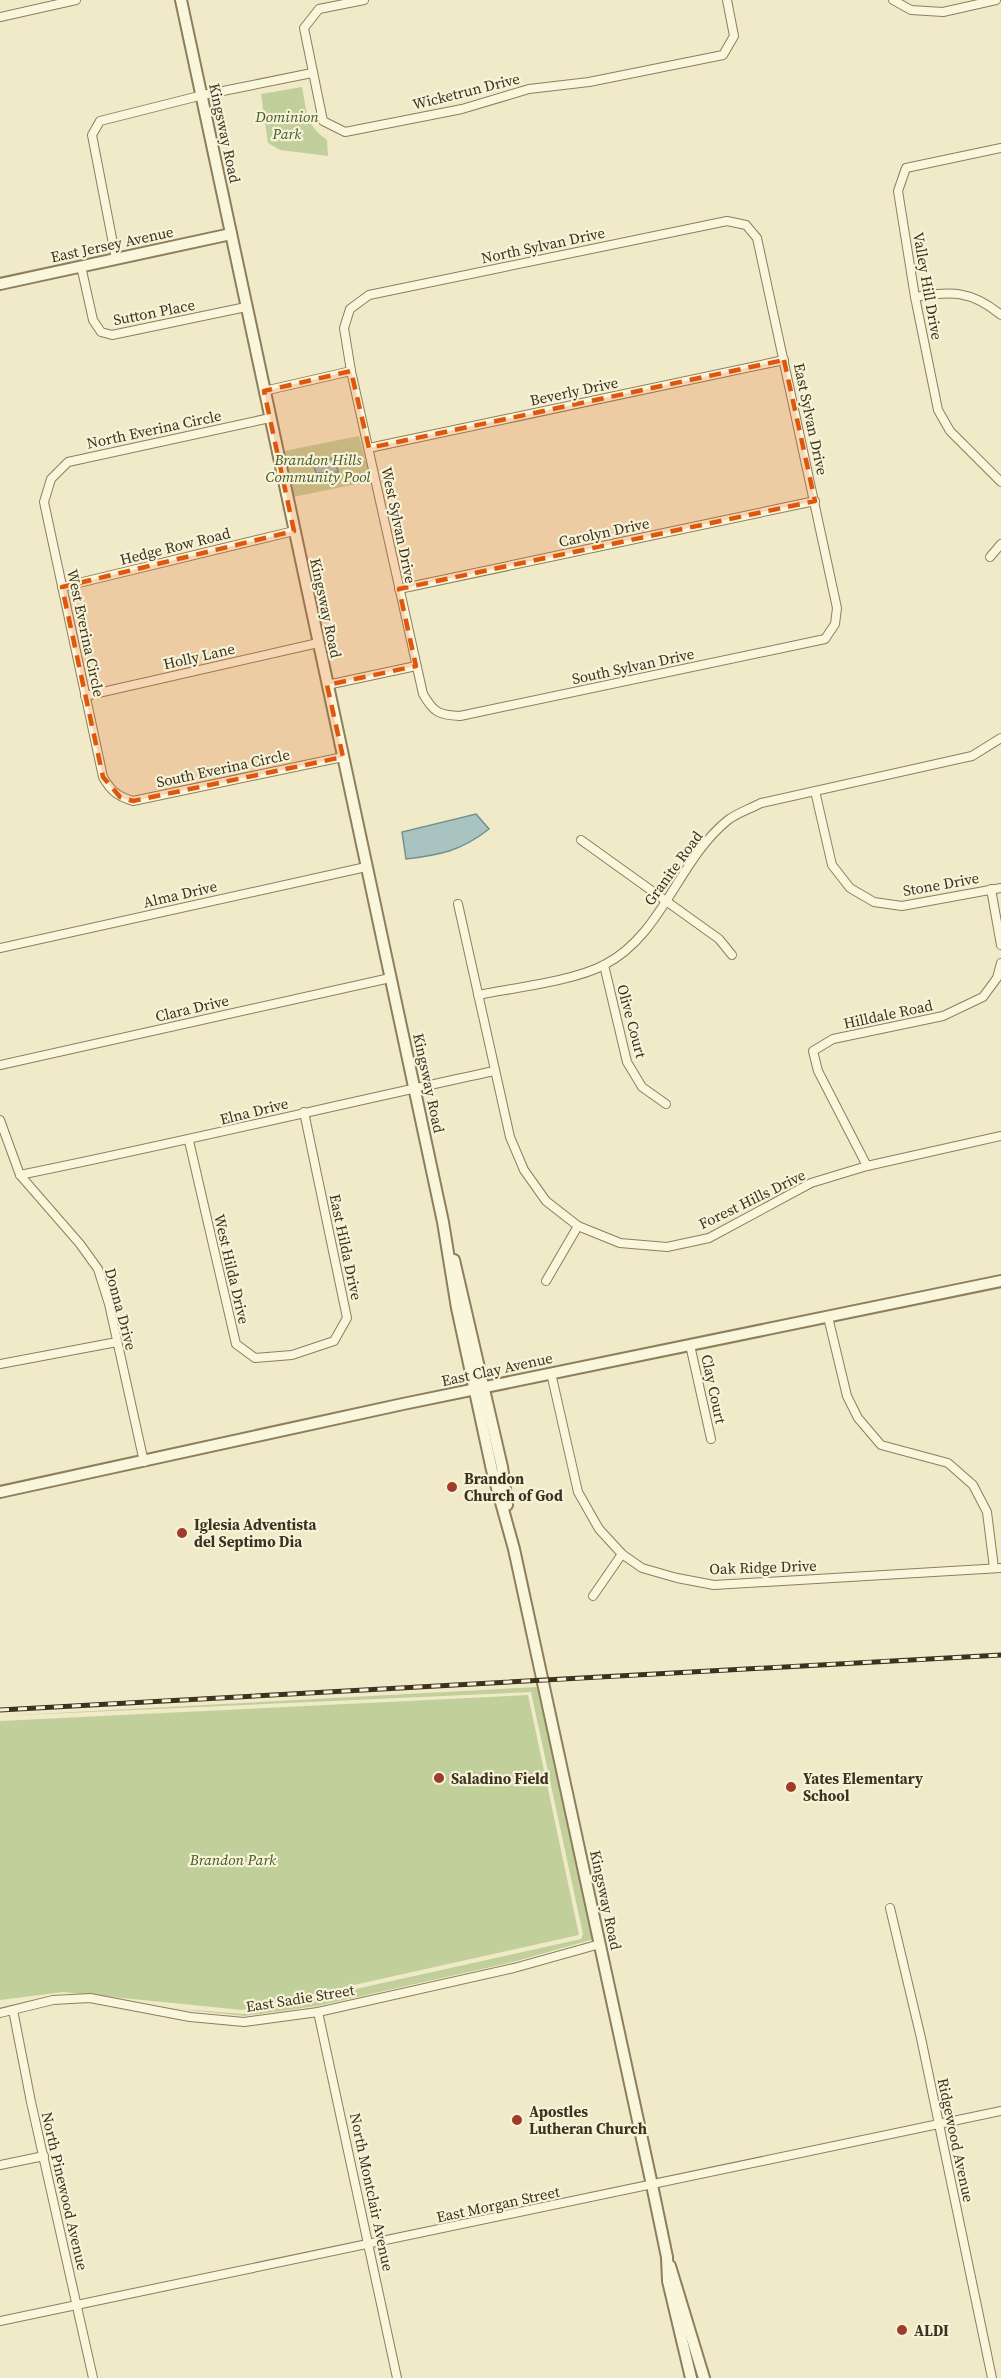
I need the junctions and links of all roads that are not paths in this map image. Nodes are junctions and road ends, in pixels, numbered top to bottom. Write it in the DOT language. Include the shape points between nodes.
graph roads {
  1 [pos="76,0"];
  2 [pos="181,0"];
  3 [pos="364,0"];
  4 [pos="727,0"];
  5 [pos="893,0"];
  6 [pos="996,0"];
  7 [pos="0,17"];
  8 [pos="312,73"];
  9 [pos="203,95"];
  10 [pos="1001,148"];
  11 [pos="746,225"];
  12 [pos="231,234"];
  13 [pos="116,259"];
  14 [pos="81,266"];
  15 [pos="0,283"];
  16 [pos="915,297"];
  17 [pos="246,307"];
  18 [pos="350,309"];
  19 [pos="1001,315"];
  20 [pos="784,360"];
  21 [pos="351,371"];
  22 [pos="264,391"];
  23 [pos="270,418"];
  24 [pos="369,448"];
  25 [pos="51,479"];
  26 [pos="1001,482"];
  27 [pos="815,501"];
  28 [pos="294,531"];
  29 [pos="1001,544"];
  30 [pos="990,557"];
  31 [pos="62,587"];
  32 [pos="399,589"];
  33 [pos="835,624"];
  34 [pos="318,643"];
  35 [pos="416,666"];
  36 [pos="327,685"];
  37 [pos="86,696"];
  38 [pos="431,708"];
  39 [pos="1001,738"];
  40 [pos="343,757"];
  41 [pos="112,791"];
  42 [pos="815,791"];
  43 [pos="581,840"];
  44 [pos="366,867"];
  45 [pos="1001,888"];
  46 [pos="991,889"];
  47 [pos="666,901"];
  48 [pos="459,904"];
  49 [pos="1001,945"];
  50 [pos="0,948"];
  51 [pos="732,956"];
  52 [pos="1001,963"];
  53 [pos="604,965"];
  54 [pos="390,978"];
  55 [pos="478,995"];
  56 [pos="0,1065"];
  57 [pos="494,1071"];
  58 [pos="415,1088"];
  59 [pos="666,1104"];
  60 [pos="304,1112"];
  61 [pos="0,1120"];
  62 [pos="1001,1136"];
  63 [pos="189,1141"];
  64 [pos="867,1166"];
  65 [pos="20,1175"];
  66 [pos="578,1226"];
  67 [pos="546,1281"];
  68 [pos="1001,1281"];
  69 [pos="828,1317"];
  70 [pos="117,1341"];
  71 [pos="690,1345"];
  72 [pos="292,1355"];
  73 [pos="0,1364"];
  74 [pos="551,1373"];
  75 [pos="479,1388"];
  76 [pos="711,1439"];
  77 [pos="144,1462"];
  78 [pos="0,1492"];
  79 [pos="622,1554"];
  80 [pos="997,1568"];
  81 [pos="593,1596"];
  82 [pos="890,1908"];
  83 [pos="600,1944"];
  84 [pos="14,2010"];
  85 [pos="318,2012"];
  86 [pos="0,2013"];
  87 [pos="1001,2111"];
  88 [pos="937,2123"];
  89 [pos="44,2156"];
  90 [pos="0,2165"];
  91 [pos="652,2185"];
  92 [pos="370,2245"];
  93 [pos="667,2257"];
  94 [pos="77,2304"];
  95 [pos="0,2321"];
  96 [pos="93,2378"];
  97 [pos="397,2378"];
  98 [pos="691,2378"];
  99 [pos="704,2378"];
  100 [pos="992,2378"];
  1 -- 7 [label="street"];
  2 -- 9 [label="street, Kingsway Road"];
  3 -- 8 [label="street, Wicketrun Drive" via="319,9 304,28"];
  4 -- 8 [label="street, Wicketrun Drive" via="734,36 723,55 589,82 529,89 462,109 345,132 323,121"];
  5 -- 6 [label="street" via="911,10 943,12"];
  8 -- 9 [label="street"];
  9 -- 12 [label="street, Kingsway Road"];
  9 -- 13 [label="street" via="100,121 92,135"];
  10 -- 16 [label="street, Valley Hill Drive" via="906,168 898,191"];
  11 -- 18 [label="street, North Sylvan Drive" via="727,221 369,295"];
  11 -- 20 [label="street, East Sylvan Drive" via="757,238"];
  12 -- 13 [label="street, East Jersey Avenue"];
  12 -- 17 [label="street, Kingsway Road"];
  13 -- 14 [label="street, East Jersey Avenue"];
  14 -- 15 [label="street, East Jersey Avenue"];
  14 -- 17 [label="street, Sutton Place" via="93,320 101,332 112,335"];
  16 -- 19 [label="street" via="945,292 975,298"];
  16 -- 26 [label="street, Valley Hill Drive" via="938,410 950,431"];
  17 -- 22 [label="street, Kingsway Road"];
  18 -- 21 [label="street, West Sylvan Drive" via="344,328"];
  20 -- 24 [label="street, Beverly Drive"];
  20 -- 27 [label="street, East Sylvan Drive"];
  21 -- 22 [label="street"];
  21 -- 24 [label="street, West Sylvan Drive"];
  22 -- 23 [label="street, Kingsway Road"];
  23 -- 25 [label="street, North Everina Circle" via="68,462"];
  23 -- 28 [label="street, Kingsway Road"];
  24 -- 32 [label="street, West Sylvan Drive"];
  25 -- 31 [label="street, West Everina Circle" via="44,501"];
  27 -- 32 [label="street, Carolyn Drive"];
  27 -- 33 [label="street, East Sylvan Drive" via="837,608"];
  28 -- 31 [label="street, Hedge Row Road"];
  28 -- 34 [label="street, Kingsway Road"];
  29 -- 30 [label="street"];
  31 -- 37 [label="street, West Everina Circle"];
  32 -- 35 [label="street, West Sylvan Drive"];
  33 -- 38 [label="street, South Sylvan Drive" via="825,639 460,717 444,716"];
  34 -- 36 [label="street, Kingsway Road"];
  34 -- 37 [label="street, Holly Lane"];
  35 -- 36 [label="street"];
  35 -- 38 [label="street, West Sylvan Drive"];
  36 -- 40 [label="street, Kingsway Road"];
  37 -- 41 [label="street, West Everina Circle" via="103,777"];
  39 -- 42 [label="street, Granite Road" via="972,756"];
  40 -- 41 [label="street, South Everina Circle" via="133,801"];
  40 -- 44 [label="street, Kingsway Road"];
  42 -- 46 [label="street, Stone Drive" via="832,865 850,888 874,902 902,906"];
  42 -- 47 [label="street, Granite Road" via="761,803 729,819 707,841"];
  43 -- 47 [label="street"];
  44 -- 50 [label="street, Alma Drive"];
  44 -- 54 [label="street, Kingsway Road"];
  45 -- 46 [label="street, Stone Drive"];
  46 -- 49 [label="street"];
  47 -- 51 [label="street" via="719,939"];
  47 -- 53 [label="street, Granite Road" via="638,940"];
  48 -- 55 [label="street, Forest Hills Drive"];
  52 -- 64 [label="street, Hilldale Road" via="997,978 983,997 943,1016 833,1039 813,1051 818,1071"];
  53 -- 55 [label="street, Granite Road"];
  53 -- 59 [label="street, Olive Court" via="627,1062 642,1087"];
  54 -- 56 [label="street, Clara Drive"];
  54 -- 58 [label="street, Kingsway Road"];
  55 -- 57 [label="street, Forest Hills Drive"];
  57 -- 58 [label="street, Elna Drive"];
  57 -- 66 [label="street, Forest Hills Drive" via="510,1137 524,1170 546,1201"];
  58 -- 60 [label="street, Elna Drive"];
  58 -- 75 [label="street, Kingsway Road" via="443,1222 466,1304"];
  60 -- 63 [label="street, Elna Drive"];
  60 -- 72 [label="street, East Hilda Drive" via="347,1318 334,1341"];
  61 -- 65 [label="street, Donna Drive"];
  62 -- 64 [label="street, Forest Hills Drive"];
  63 -- 65 [label="street, Elna Drive"];
  63 -- 72 [label="street, West Hilda Drive" via="236,1344 255,1358"];
  64 -- 66 [label="street, Forest Hills Drive" via="811,1183 709,1238 667,1247 620,1243"];
  65 -- 70 [label="street, Donna Drive" via="98,1269"];
  66 -- 67 [label="street"];
  68 -- 69 [label="street, East Clay Avenue"];
  69 -- 71 [label="street, East Clay Avenue"];
  69 -- 80 [label="street" via="847,1396 858,1418 881,1445 948,1463 973,1485 987,1512"];
  70 -- 73 [label="street"];
  70 -- 77 [label="street, Donna Drive"];
  71 -- 74 [label="street, East Clay Avenue"];
  71 -- 76 [label="street, Clay Court"];
  74 -- 75 [label="street, East Clay Avenue"];
  74 -- 79 [label="street, Oak Ridge Drive" via="578,1492 599,1529"];
  75 -- 77 [label="street, East Clay Avenue"];
  75 -- 83 [label="street, Kingsway Road" via="502,1467 514,1549"];
  77 -- 78 [label="street, East Clay Avenue"];
  79 -- 80 [label="street, Oak Ridge Drive" via="642,1568 714,1585"];
  79 -- 81 [label="street"];
  82 -- 88 [label="street, Ridgewood Avenue"];
  83 -- 85 [label="street, East Sadie Street" via="514,1968"];
  83 -- 91 [label="street, Kingsway Road"];
  84 -- 85 [label="street, East Sadie Street" via="53,2000 90,1998 190,2017 244,2022"];
  84 -- 86 [label="street, East Sadie Street"];
  84 -- 89 [label="street, North Pinewood Avenue"];
  85 -- 92 [label="street, North Montclair Avenue"];
  87 -- 88 [label="street, East Morgan Street"];
  88 -- 91 [label="street, East Morgan Street"];
  88 -- 100 [label="street, Ridgewood Avenue"];
  89 -- 90 [label="street"];
  89 -- 94 [label="street, North Pinewood Avenue"];
  91 -- 92 [label="street, East Morgan Street"];
  91 -- 93 [label="street, Kingsway Road"];
  92 -- 94 [label="street, East Morgan Street"];
  92 -- 97 [label="street, North Montclair Avenue"];
  93 -- 98 [label="street, Kingsway Road" via="668,2281"];
  93 -- 99 [label="street, Kingsway Road"];
  94 -- 95 [label="street, East Morgan Street"];
  94 -- 96 [label="street, North Pinewood Avenue"];
}
